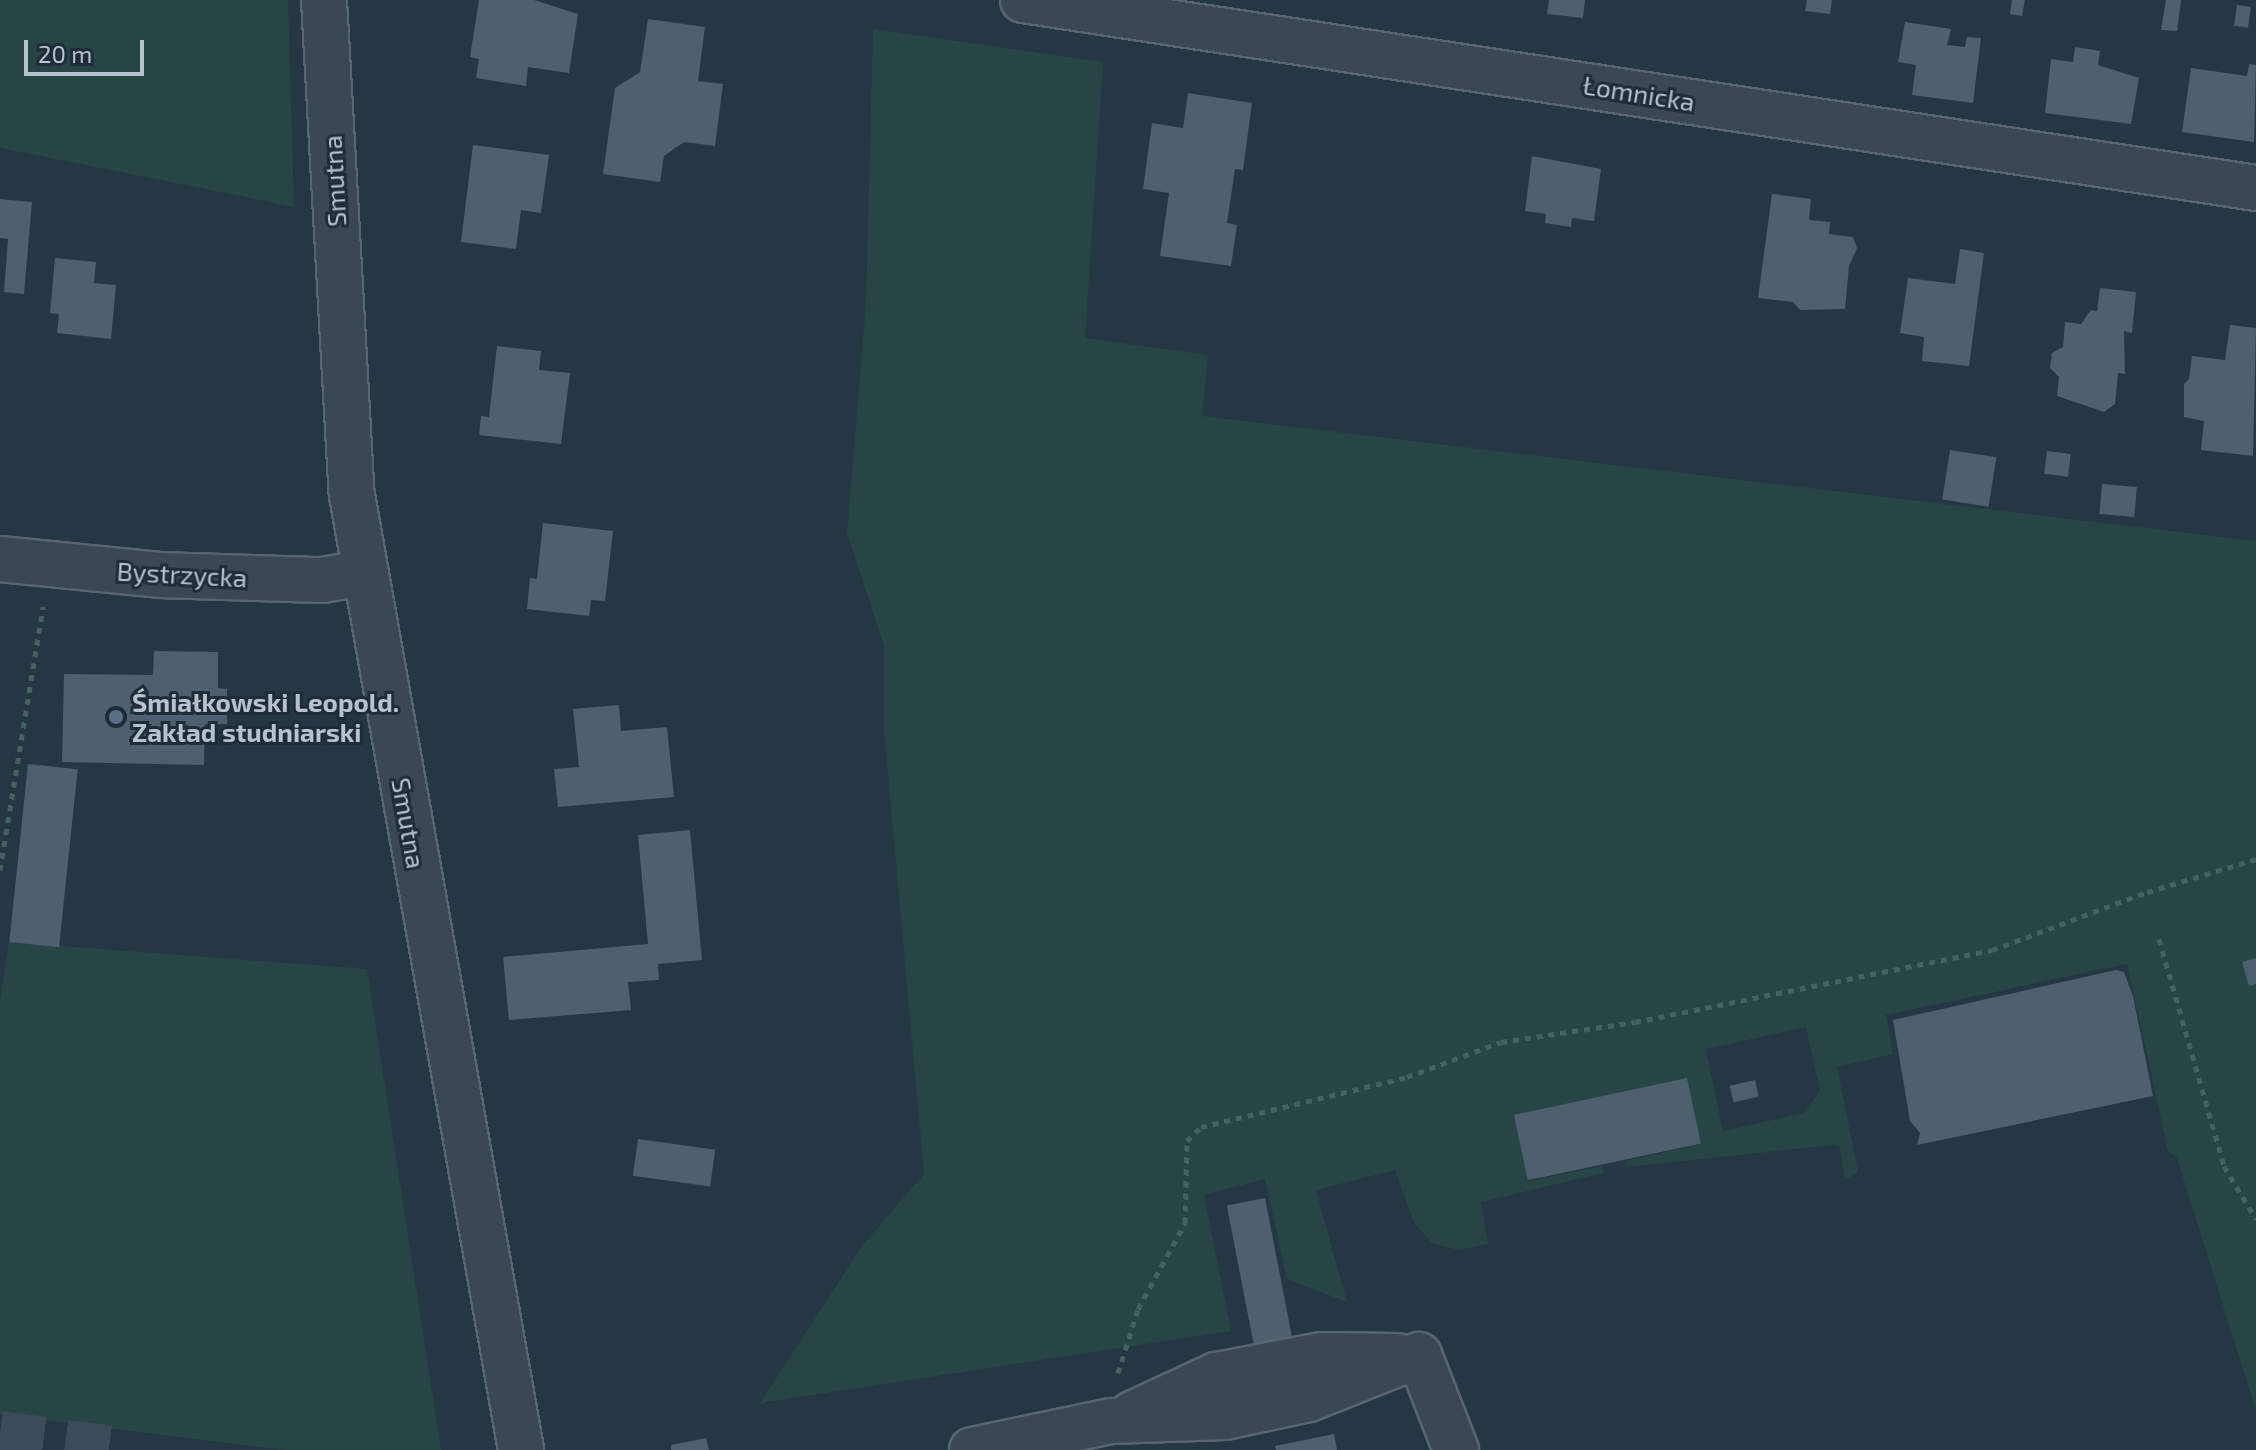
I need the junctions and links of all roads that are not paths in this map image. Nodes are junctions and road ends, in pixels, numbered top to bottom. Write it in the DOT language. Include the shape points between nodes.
graph roads {
  1 [pos="324,0"];
  2 [pos="1023,0"];
  3 [pos="2256,188"];
  4 [pos="0,559"];
  5 [pos="364,573"];
  6 [pos="521,1450"];
  7 [pos="972,1450"];
  8 [pos="1456,1450"];
  1 -- 5 [label="street, Smutna" via="352,495"];
  2 -- 3 [label="street, Łomnicka"];
  4 -- 5 [label="street, Bystrzycka" via="159,575 322,580"];
  5 -- 6 [label="street, Smutna"];
  7 -- 8 [label="street" via="1111,1421 1206,1419 1253,1411 1309,1399 1419,1355"];
}
